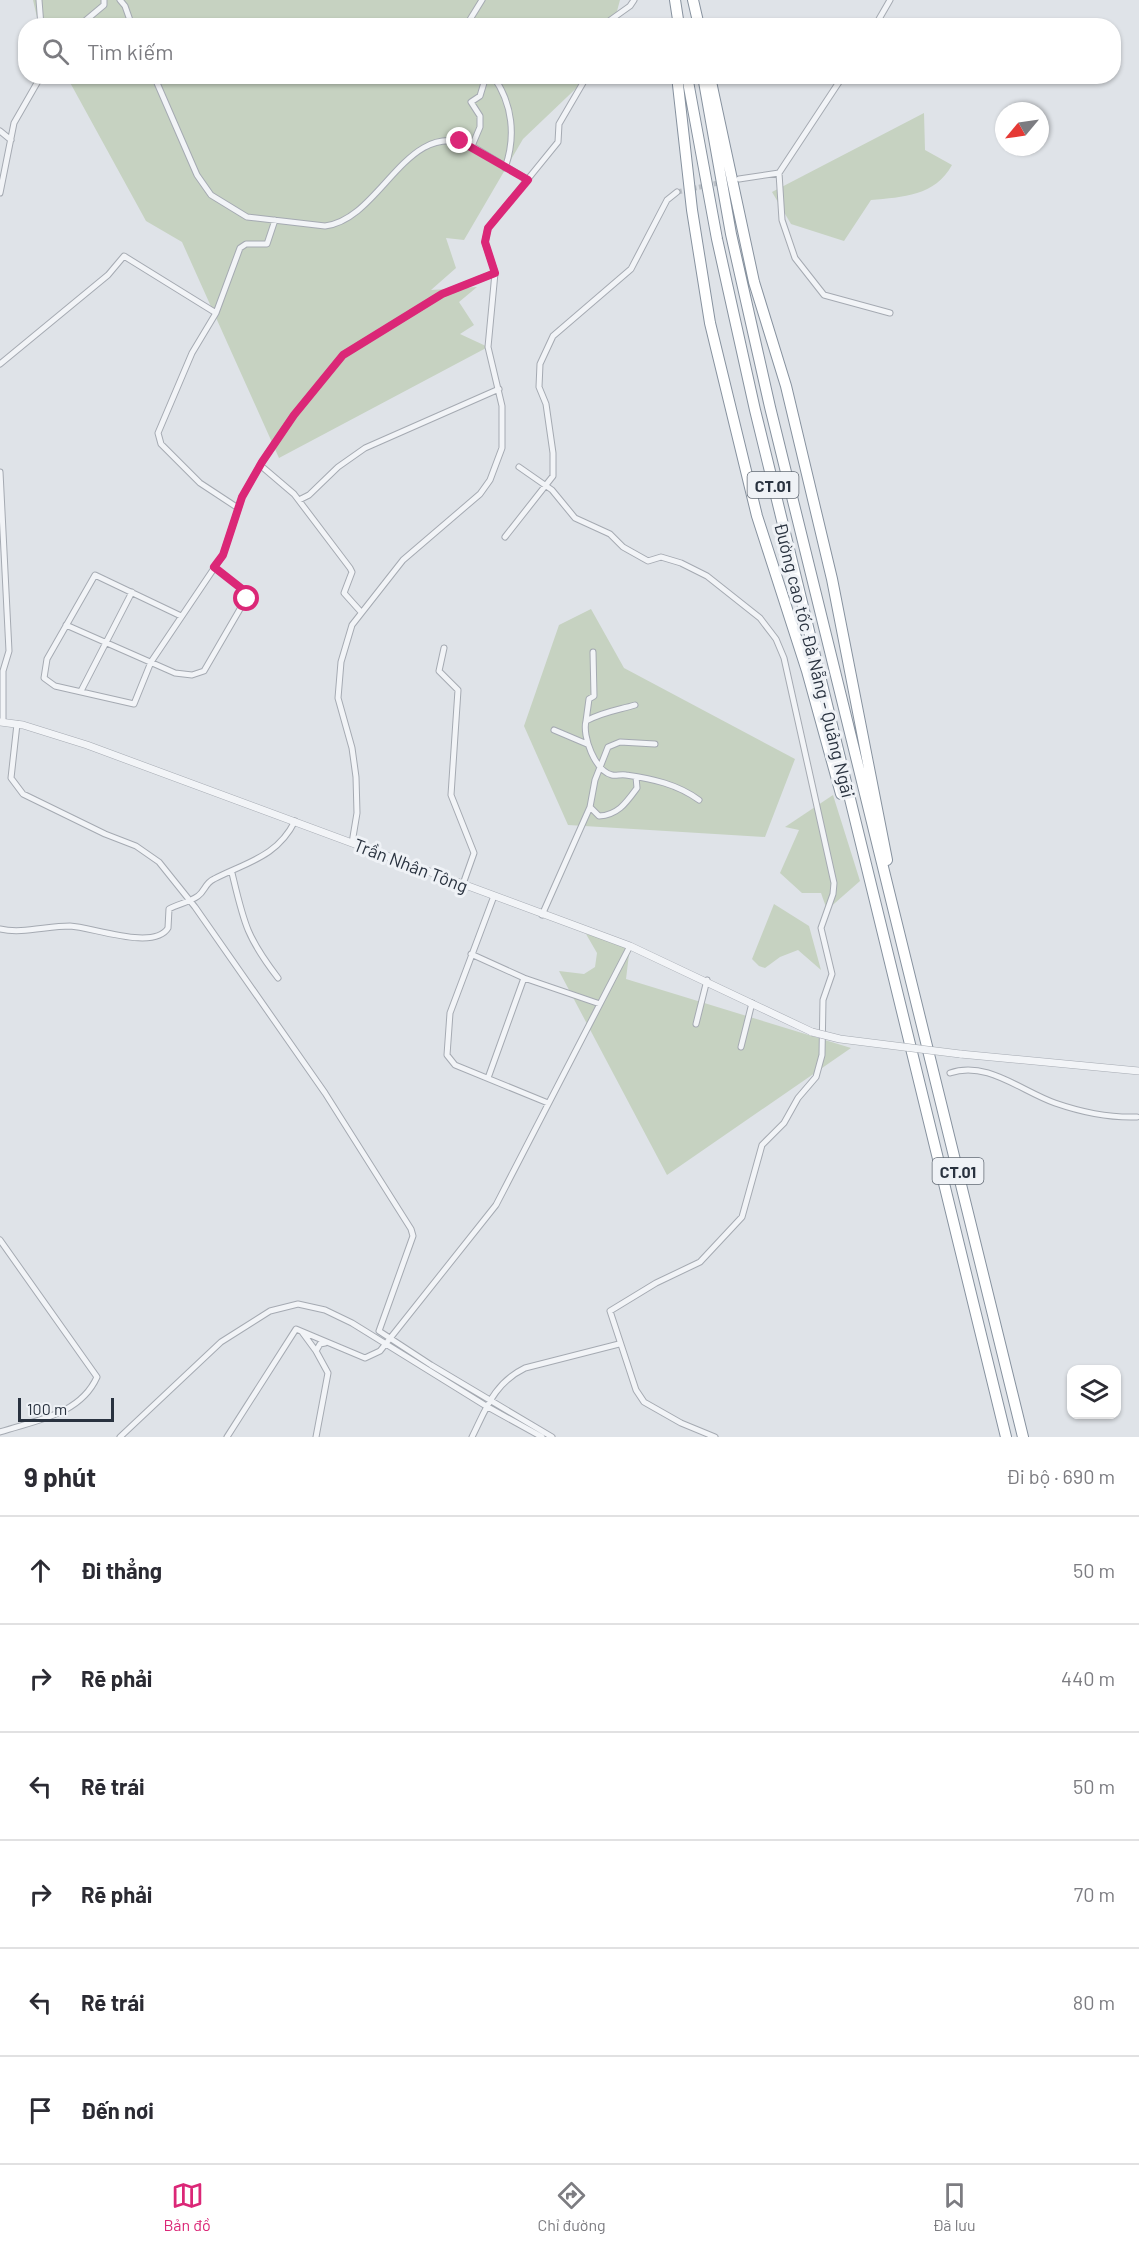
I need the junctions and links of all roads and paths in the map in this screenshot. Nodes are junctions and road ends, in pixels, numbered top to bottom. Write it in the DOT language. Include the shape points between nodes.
graph roads {
  1 [pos="39,0"];
  2 [pos="104,0"];
  3 [pos="120,0"];
  4 [pos="482,0"];
  5 [pos="634,0"];
  6 [pos="669,0"];
  7 [pos="675,0"];
  8 [pos="692,0"];
  9 [pos="890,0"];
  10 [pos="40,18"];
  11 [pos="89,18"];
  12 [pos="129,18"];
  13 [pos="471,18"];
  14 [pos="613,18"];
  15 [pos="671,18"];
  16 [pos="678,18"];
  17 [pos="695,18"];
  18 [pos="880,18"];
  19 [pos="36,84"];
  20 [pos="157,84"];
  21 [pos="484,84"];
  22 [pos="498,84"];
  23 [pos="582,84"];
  24 [pos="678,84"];
  25 [pos="688,84"];
  26 [pos="704,84"];
  27 [pos="712,84"];
  28 [pos="838,84"];
  29 [pos="0,131"];
  30 [pos="11,140"];
  31 [pos="471,146"];
  32 [pos="505,168"];
  33 [pos="779,173"];
  34 [pos="739,179"];
  35 [pos="528,180"];
  36 [pos="677,192"];
  37 [pos="0,193"];
  38 [pos="275,220"];
  39 [pos="495,273"];
  40 [pos="216,313"];
  41 [pos="890,313"];
  42 [pos="0,364"];
  43 [pos="500,389"];
  44 [pos="260,465"];
  45 [pos="519,467"];
  46 [pos="0,472"];
  47 [pos="547,486"];
  48 [pos="299,500"];
  49 [pos="238,508"];
  50 [pos="505,537"];
  51 [pos="214,567"];
  52 [pos="132,592"];
  53 [pos="361,612"];
  54 [pos="181,616"];
  55 [pos="66,625"];
  56 [pos="108,642"];
  57 [pos="444,648"];
  58 [pos="593,652"];
  59 [pos="152,662"];
  60 [pos="81,691"];
  61 [pos="635,705"];
  62 [pos="586,720"];
  63 [pos="1,722"];
  64 [pos="17,723"];
  65 [pos="554,730"];
  66 [pos="587,744"];
  67 [pos="655,744"];
  68 [pos="602,766"];
  69 [pos="636,777"];
  70 [pos="699,800"];
  71 [pos="590,807"];
  72 [pos="295,821"];
  73 [pos="352,843"];
  74 [pos="232,873"];
  75 [pos="888,880"];
  76 [pos="463,884"];
  77 [pos="870,893"];
  78 [pos="494,896"];
  79 [pos="190,900"];
  80 [pos="542,915"];
  81 [pos="0,929"];
  82 [pos="630,946"];
  83 [pos="471,954"];
  84 [pos="279,978"];
  85 [pos="524,978"];
  86 [pos="707,980"];
  87 [pos="752,1003"];
  88 [pos="600,1004"];
  89 [pos="696,1024"];
  90 [pos="741,1047"];
  91 [pos="1139,1071"];
  92 [pos="950,1073"];
  93 [pos="488,1078"];
  94 [pos="549,1102"];
  95 [pos="1138,1116"];
  96 [pos="1139,1124"];
  97 [pos="0,1240"];
  98 [pos="301,1331"];
  99 [pos="388,1338"];
  100 [pos="327,1342"];
  101 [pos="383,1344"];
  102 [pos="620,1344"];
  103 [pos="316,1351"];
  104 [pos="487,1403"];
  105 [pos="0,1432"];
  106 [pos="120,1437"];
  107 [pos="227,1437"];
  108 [pos="316,1437"];
  109 [pos="472,1437"];
  110 [pos="542,1437"];
  111 [pos="552,1437"];
  112 [pos="715,1437"];
  113 [pos="1006,1437"];
  114 [pos="1023,1437"];
  1 -- 10 [label="street"];
  2 -- 11 [label="street" via="104,5"];
  3 -- 12 [label="street"];
  4 -- 13 [label="street"];
  5 -- 14 [label="street"];
  6 -- 15 [label="highway"];
  7 -- 16 [label="highway"];
  8 -- 17 [label="highway"];
  9 -- 18 [label="street"];
  19 -- 30 [label="street" via="14,123"];
  20 -- 38 [label="street" via="197,175 211,195 240,214"];
  21 -- 31 [label="street" via="480,96 471,102 480,116 480,127"];
  22 -- 32 [label="street" via="513,142"];
  23 -- 35 [label="street" via="559,124 558,142"];
  24 -- 77 [label="highway" via="710,323 757,516 807,671"];
  25 -- 77 [label="highway, Đường cao tốc Đà Nẵng - Quảng Ngãi / CT.01" via="755,410"];
  26 -- 75 [label="highway, Đường cao tốc Đà Nẵng - Quảng Ngãi / CT.01" via="729,223 770,407"];
  27 -- 75 [label="highway" via="754,282 786,386 832,579"];
  28 -- 33 [label="street"];
  29 -- 30 [label="street"];
  30 -- 37 [label="street"];
  31 -- 32 [label="street"];
  31 -- 38 [label="street" via="452,139 433,142 352,215 336,224"];
  32 -- 35 [label="street"];
  33 -- 34 [label="street"];
  33 -- 41 [label="street" via="782,219 795,258 824,295"];
  35 -- 39 [label="street" via="488,228 485,242"];
  36 -- 47 [label="street" via="667,200 631,269 554,336 540,364 539,387 546,404 554,453 553,476"];
  38 -- 40 [label="street" via="267,244 246,244 240,248"];
  39 -- 43 [label="street" via="488,347"];
  39 -- 44 [label="street" via="442,294 343,355"];
  40 -- 42 [label="street" via="124,256 108,275"];
  40 -- 49 [label="street" via="192,353 158,436 161,444 200,483"];
  43 -- 48 [label="street" via="365,448"];
  43 -- 53 [label="street" via="502,448 490,480 472,502 403,560"];
  44 -- 48 [label="street"];
  44 -- 49 [label="street"];
  45 -- 47 [label="street"];
  46 -- 63 [label="street" via="9,651 3,670"];
  47 -- 50 [label="street"];
  47 -- 102 [label="street" via="575,518 610,534 623,547 648,561 661,557 681,562 707,576 769,628 784,657 834,888 821,928 832,974 823,1000 822,1055 816,1077 784,1123 762,1145 744,1211 734,1227 700,1263 656,1283 610,1311"];
  48 -- 53 [label="street" via="350,568 344,593"];
  49 -- 51 [label="street" via="223,555"];
  51 -- 54 [label="street"];
  51 -- 59 [label="street" via="247,597 204,671 192,675 175,673"];
  52 -- 54 [label="street"];
  52 -- 55 [label="street" via="95,575"];
  52 -- 56 [label="street"];
  53 -- 73 [label="street" via="345,643 338,698 356,777 357,813"];
  54 -- 59 [label="street"];
  55 -- 56 [label="street"];
  55 -- 60 [label="street" via="47,659 44,678 49,684"];
  56 -- 59 [label="street"];
  56 -- 60 [label="street"];
  57 -- 76 [label="street" via="439,671 458,690 451,795 474,853"];
  58 -- 62 [label="street" via="594,696 589,699"];
  59 -- 60 [label="street" via="132,705"];
  61 -- 62 [label="street" via="601,712"];
  62 -- 66 [label="street"];
  63 -- 64 [label="street, Trần Nhân Tông"];
  64 -- 72 [label="street, Trần Nhân Tông"];
  64 -- 79 [label="street" via="11,778 15,786 23,794 136,846 159,862"];
  65 -- 66 [label="street"];
  66 -- 68 [label="street" via="590,754"];
  67 -- 68 [label="street" via="612,744"];
  68 -- 69 [label="street" via="611,775"];
  68 -- 71 [label="street"];
  69 -- 70 [label="street" via="663,781"];
  69 -- 71 [label="street" via="637,788 625,805 611,815 598,816"];
  71 -- 80 [label="street"];
  72 -- 73 [label="street, Trần Nhân Tông"];
  72 -- 74 [label="street" via="277,848"];
  73 -- 76 [label="street, Trần Nhân Tông"];
  74 -- 79 [label="street" via="206,884 200,895"];
  74 -- 84 [label="street" via="247,933"];
  75 -- 114 [label="highway, CT.01"];
  76 -- 78 [label="street, Trần Nhân Tông"];
  77 -- 113 [label="highway, CT.01"];
  78 -- 80 [label="street, Trần Nhân Tông"];
  78 -- 83 [label="street"];
  79 -- 81 [label="street" via="169,909 167,930 150,937 73,926"];
  79 -- 99 [label="street" via="325,1093 411,1229 413,1236 378,1329"];
  80 -- 82 [label="street, Trần Nhân Tông"];
  82 -- 86 [label="street, Trần Nhân Tông"];
  82 -- 88 [label="street"];
  83 -- 85 [label="street"];
  83 -- 93 [label="street" via="450,1012 447,1055 455,1065"];
  85 -- 88 [label="street"];
  85 -- 93 [label="street"];
  86 -- 87 [label="street, Trần Nhân Tông"];
  86 -- 89 [label="street"];
  87 -- 90 [label="street"];
  87 -- 91 [label="street, Trần Nhân Tông, bridge" via="812,1032 840,1039"];
  88 -- 94 [label="street"];
  92 -- 95 [label="street" via="984,1072 1079,1110"];
  93 -- 94 [label="street"];
  94 -- 99 [label="street" via="496,1205"];
  95 -- 96 [label="street"];
  97 -- 105 [label="street" via="97,1377 69,1409"];
  98 -- 100 [label="street"];
  98 -- 103 [label="street"];
  98 -- 107 [label="street" via="296,1329"];
  99 -- 101 [label="street"];
  99 -- 104 [label="street"];
  100 -- 101 [label="street" via="365,1358 380,1351"];
  100 -- 103 [label="street"];
  101 -- 104 [label="street"];
  101 -- 106 [label="street" via="326,1310 298,1304 281,1306 211,1350"];
  102 -- 104 [label="street" via="525,1368 511,1376"];
  102 -- 112 [label="street" via="644,1402"];
  103 -- 108 [label="street" via="328,1373"];
  104 -- 109 [label="street"];
  104 -- 110 [label="street"];
  104 -- 111 [label="street"];
}
